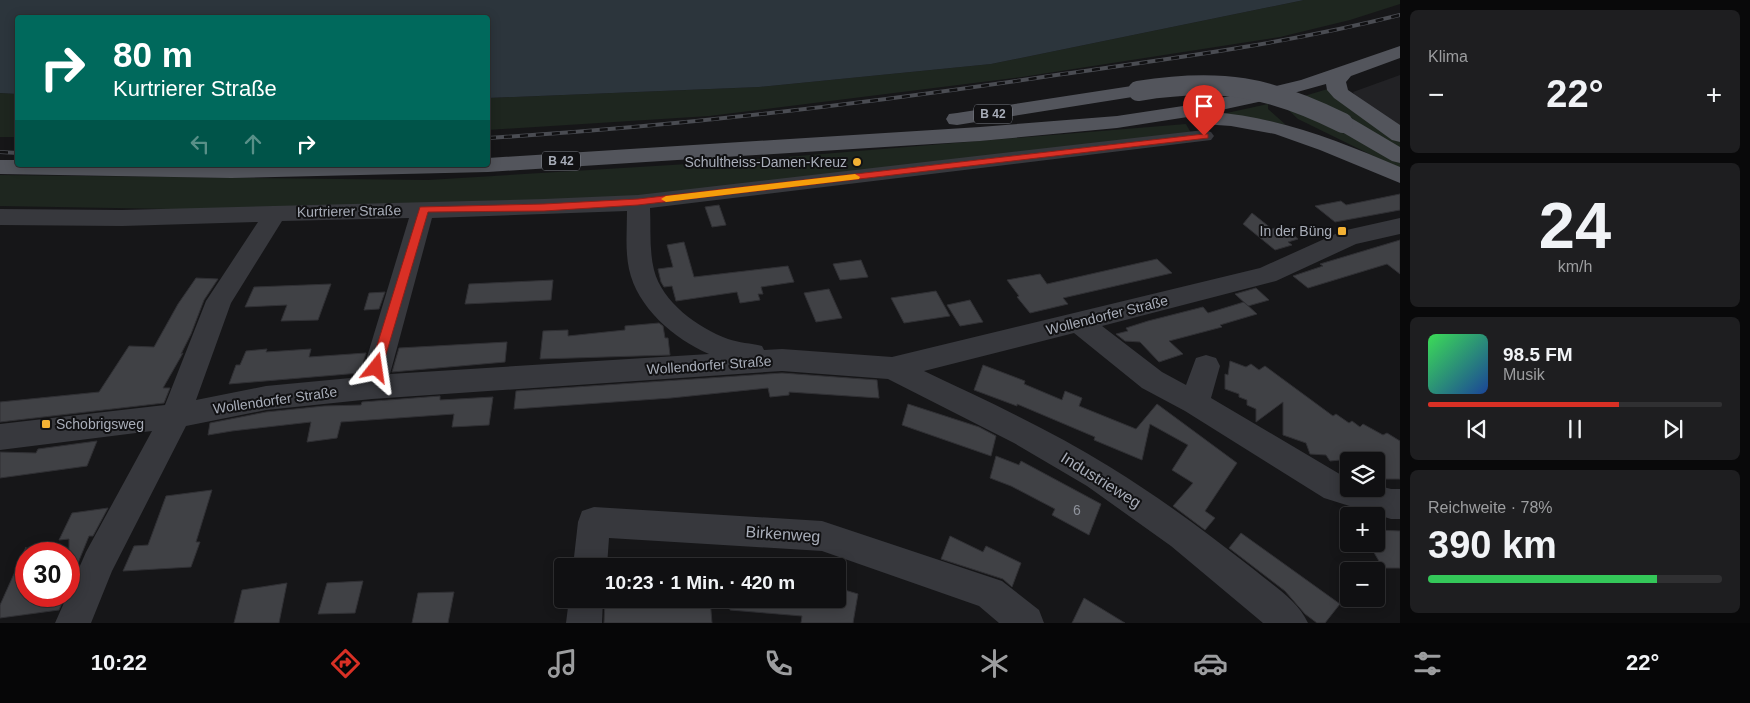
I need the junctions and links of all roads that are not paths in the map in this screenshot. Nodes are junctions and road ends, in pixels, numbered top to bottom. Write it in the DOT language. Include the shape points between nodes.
graph roads {
  1 [pos="1400,52"];
  2 [pos="1343,73"];
  3 [pos="1272,93"];
  4 [pos="1151,117"];
  5 [pos="1400,135"];
  6 [pos="1204,136"];
  7 [pos="1317,140"];
  8 [pos="850,142"];
  9 [pos="1400,156"];
  10 [pos="490,165"];
  11 [pos="0,167"];
  12 [pos="400,167"];
  13 [pos="1400,176"];
  14 [pos="638,202"];
  15 [pos="424,209"];
  16 [pos="276,213"];
  17 [pos="0,217"];
  18 [pos="1400,226"];
  19 [pos="1079,322"];
  20 [pos="782,360"];
  21 [pos="1206,366"];
  22 [pos="892,368"];
  23 [pos="372,387"];
  24 [pos="1195,403"];
  25 [pos="176,416"];
  26 [pos="0,437"];
  27 [pos="1400,504"];
  28 [pos="591,558"];
  29 [pos="585,608"];
  30 [pos="73,623"];
  31 [pos="584,623"];
  32 [pos="1026,623"];
  33 [pos="1290,623"];
  1 -- 2 [label="main road, B 42"];
  2 -- 3 [label="main road, B 42"];
  2 -- 5 [label="main road" via="1336,81 1341,94"];
  3 -- 4 [label="main road, B 42"];
  3 -- 7 [label="main road, B 42" via="1270,101 1280,115"];
  4 -- 7 [label="main road, B 42" via="1247,121"];
  4 -- 8 [label="main road, B 42" via="1076,127"];
  6 -- 14 [label="street, Kurtrierer Straße"];
  7 -- 13 [label="main road, B 42"];
  8 -- 9 [label="main road, B 42, bridge" via="900,128 1198,83 1237,85 1296,100"];
  8 -- 10 [label="main road, B 42"];
  11 -- 12 [label="main road" via="231,171"];
  14 -- 15 [label="street, Kurtrierer Straße"];
  14 -- 20 [label="street" via="643,272 649,290 677,322 722,348"];
  15 -- 16 [label="street, Kurtrierer Straße"];
  15 -- 23 [label="street"];
  16 -- 17 [label="street, Kurtrierer Straße" via="113,218"];
  16 -- 25 [label="street" via="220,301"];
  18 -- 19 [label="street, Wollendorfer Straße" via="1350,237 1267,276"];
  19 -- 22 [label="street, Wollendorfer Straße"];
  19 -- 24 [label="street" via="1152,380"];
  20 -- 22 [label="street, Wollendorfer Straße"];
  20 -- 23 [label="street, Wollendorfer Straße"];
  21 -- 24 [label="street"];
  22 -- 33 [label="street, Industrieweg" via="1068,458 1158,515"];
  23 -- 25 [label="street, Wollendorfer Straße" via="266,398"];
  24 -- 27 [label="street" via="1335,488"];
  25 -- 26 [label="street, Wollendorfer Straße"];
  25 -- 30 [label="street" via="98,562"];
  28 -- 32 [label="street, Birkenweg" via="594,522 822,536 990,593"];
  29 -- 31 [label="street"];
}
